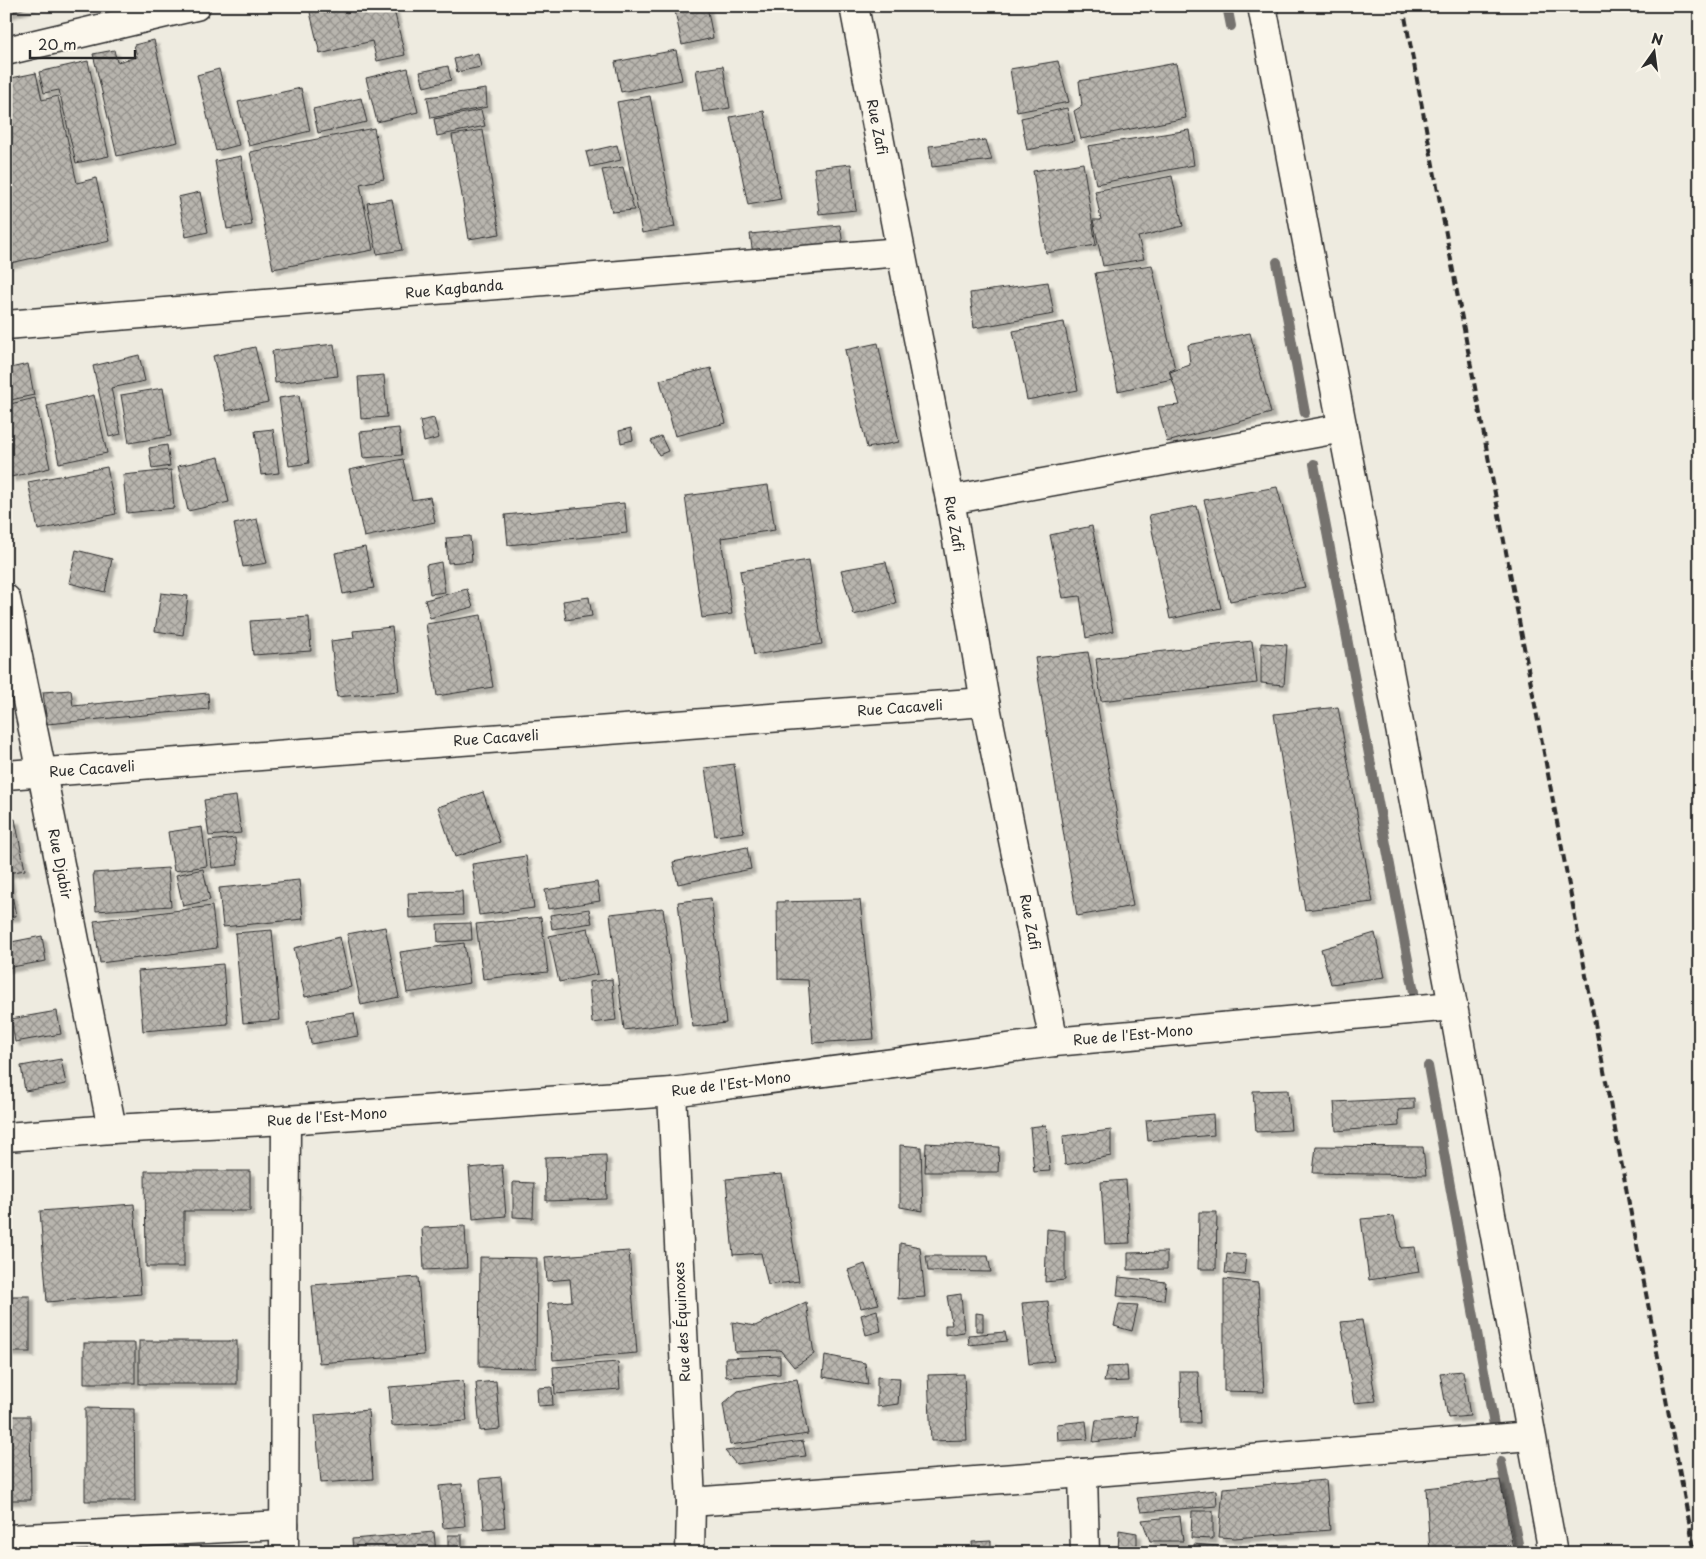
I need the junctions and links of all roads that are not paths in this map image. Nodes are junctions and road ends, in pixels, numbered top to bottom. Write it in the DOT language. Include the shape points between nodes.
graph roads {
  1 [pos="196,6"];
  2 [pos="854,6"];
  3 [pos="1262,6"];
  4 [pos="6,51"];
  5 [pos="901,252"];
  6 [pos="6,325"];
  7 [pos="1343,428"];
  8 [pos="950,500"];
  9 [pos="6,599"];
  10 [pos="985,702"];
  11 [pos="42,773"];
  12 [pos="6,775"];
  13 [pos="1453,1006"];
  14 [pos="1054,1042"];
  15 [pos="672,1092"];
  16 [pos="286,1120"];
  17 [pos="112,1129"];
  18 [pos="6,1137"];
  19 [pos="1530,1436"];
  20 [pos="1083,1473"];
  21 [pos="691,1502"];
  22 [pos="284,1525"];
  23 [pos="6,1539"];
  24 [pos="284,1553"];
  25 [pos="690,1553"];
  26 [pos="1085,1553"];
  27 [pos="1552,1553"];
  1 -- 4 [label="street"];
  2 -- 5 [label="street, Rue Zafi"];
  3 -- 7 [label="street"];
  5 -- 6 [label="street, Rue Kagbanda"];
  5 -- 8 [label="street, Rue Zafi"];
  7 -- 8 [label="street"];
  7 -- 13 [label="street"];
  8 -- 10 [label="street, Rue Zafi"];
  9 -- 11 [label="street, Rue Djabir"];
  10 -- 11 [label="street, Rue Cacaveli"];
  10 -- 14 [label="street, Rue Zafi"];
  11 -- 12 [label="street, Rue Cacaveli"];
  11 -- 17 [label="street, Rue Djabir"];
  13 -- 14 [label="street, Rue de l'Est-Mono"];
  13 -- 19 [label="street"];
  14 -- 15 [label="street, Rue de l'Est-Mono"];
  15 -- 16 [label="street, Rue de l'Est-Mono"];
  15 -- 21 [label="street, Rue des Équinoxes"];
  16 -- 17 [label="street, Rue de l'Est-Mono"];
  16 -- 22 [label="street"];
  17 -- 18 [label="street, Rue de l'Est-Mono"];
  19 -- 20 [label="street"];
  19 -- 27 [label="street"];
  20 -- 21 [label="street"];
  20 -- 26 [label="street"];
  21 -- 25 [label="street, Rue des Équinoxes"];
  22 -- 23 [label="street"];
  22 -- 24 [label="street"];
}
